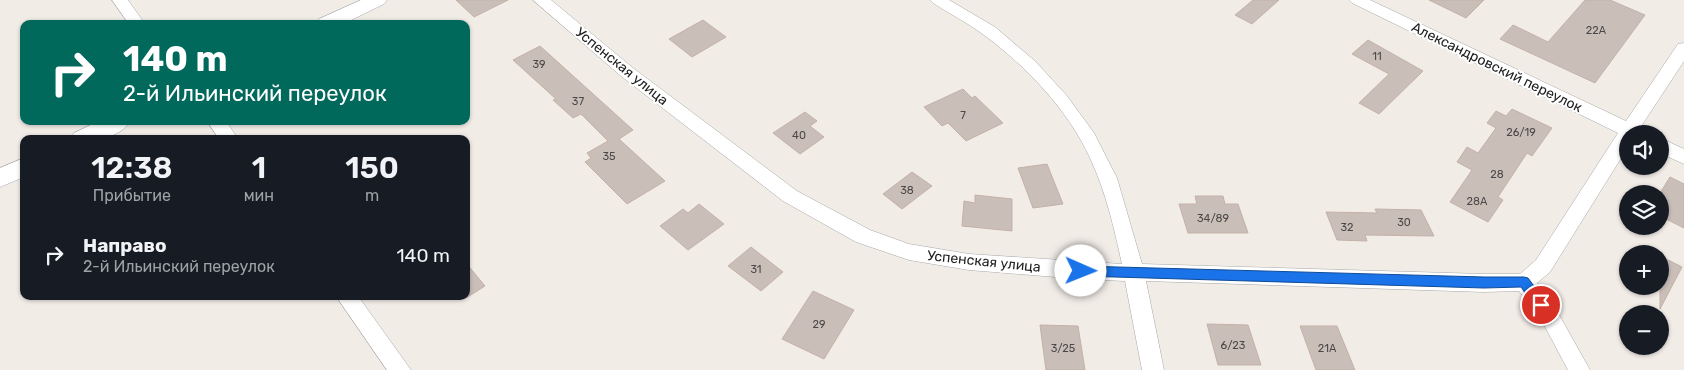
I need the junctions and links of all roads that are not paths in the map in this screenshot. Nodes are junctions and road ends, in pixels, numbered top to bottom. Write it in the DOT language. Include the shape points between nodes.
graph roads {
  1 [pos="120,0"];
  2 [pos="377,0"];
  3 [pos="541,0"];
  4 [pos="938,0"];
  5 [pos="1356,0"];
  6 [pos="134,20"];
  7 [pos="334,20"];
  8 [pos="1684,48"];
  9 [pos="111,125"];
  10 [pos="1619,125"];
  11 [pos="1637,125"];
  12 [pos="90,135"];
  13 [pos="1669,150"];
  14 [pos="1619,153"];
  15 [pos="1684,157"];
  16 [pos="20,168"];
  17 [pos="0,178"];
  18 [pos="1132,272"];
  19 [pos="1524,282"];
  20 [pos="349,300"];
  21 [pos="400,370"];
  22 [pos="1153,370"];
  23 [pos="1579,370"];
  1 -- 6 [label="street"];
  2 -- 7 [label="street"];
  3 -- 18 [label="street, Успенская улица" via="627,72 790,196 863,236 909,252 969,262"];
  4 -- 18 [label="street" via="995,34 1034,68 1088,138 1107,177"];
  5 -- 10 [label="street, Александровский переулок"];
  8 -- 11 [label="street"];
  9 -- 12 [label="street"];
  13 -- 15 [label="street"];
  14 -- 19 [label="street" via="1543,266"];
  16 -- 17 [label="street"];
  18 -- 19 [label="street, Успенская улица"];
  18 -- 22 [label="street"];
  19 -- 23 [label="street" via="1550,317"];
  20 -- 21 [label="street"];
}
